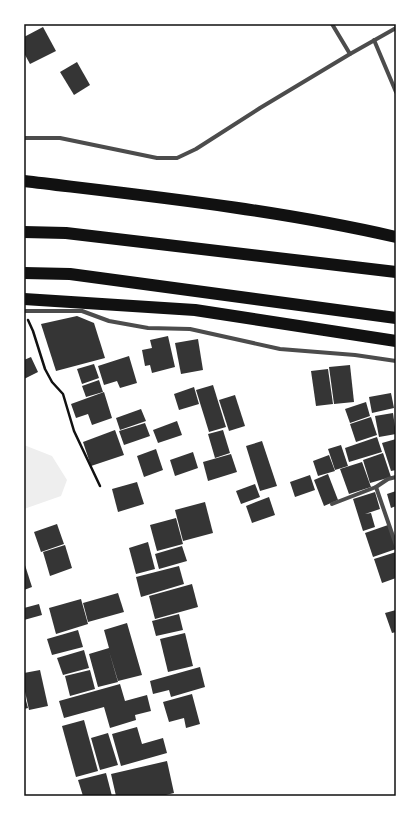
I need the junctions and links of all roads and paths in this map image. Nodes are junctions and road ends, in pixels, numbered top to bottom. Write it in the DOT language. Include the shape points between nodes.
graph roads {
  1 [pos="332,24"];
  2 [pos="396,28"];
  3 [pos="374,40"];
  4 [pos="350,54"];
  5 [pos="396,92"];
  6 [pos="24,138"];
  7 [pos="24,181"];
  8 [pos="24,232"];
  9 [pos="396,237"];
  10 [pos="396,272"];
  11 [pos="24,273"];
  12 [pos="24,299"];
  13 [pos="24,311"];
  14 [pos="27,318"];
  15 [pos="396,318"];
  16 [pos="396,341"];
  17 [pos="396,361"];
  18 [pos="396,477"];
  19 [pos="100,486"];
  20 [pos="376,487"];
  21 [pos="332,504"];
  22 [pos="396,545"];
  1 -- 4 [label="street"];
  2 -- 3 [label="street"];
  3 -- 4 [label="street"];
  3 -- 5 [label="street"];
  4 -- 6 [label="street" via="196,149 176,158 157,158 60,138"];
  7 -- 9 [label="highway" via="190,201"];
  8 -- 10 [label="highway" via="66,233"];
  11 -- 15 [label="highway" via="70,274"];
  12 -- 16 [label="highway" via="195,310"];
  13 -- 17 [label="street" via="82,311 148,328 190,329 280,348"];
  14 -- 19 [label="path" via="45,369 63,394 74,431"];
  18 -- 20 [label="street"];
  20 -- 21 [label="street"];
  20 -- 22 [label="street"];
}
